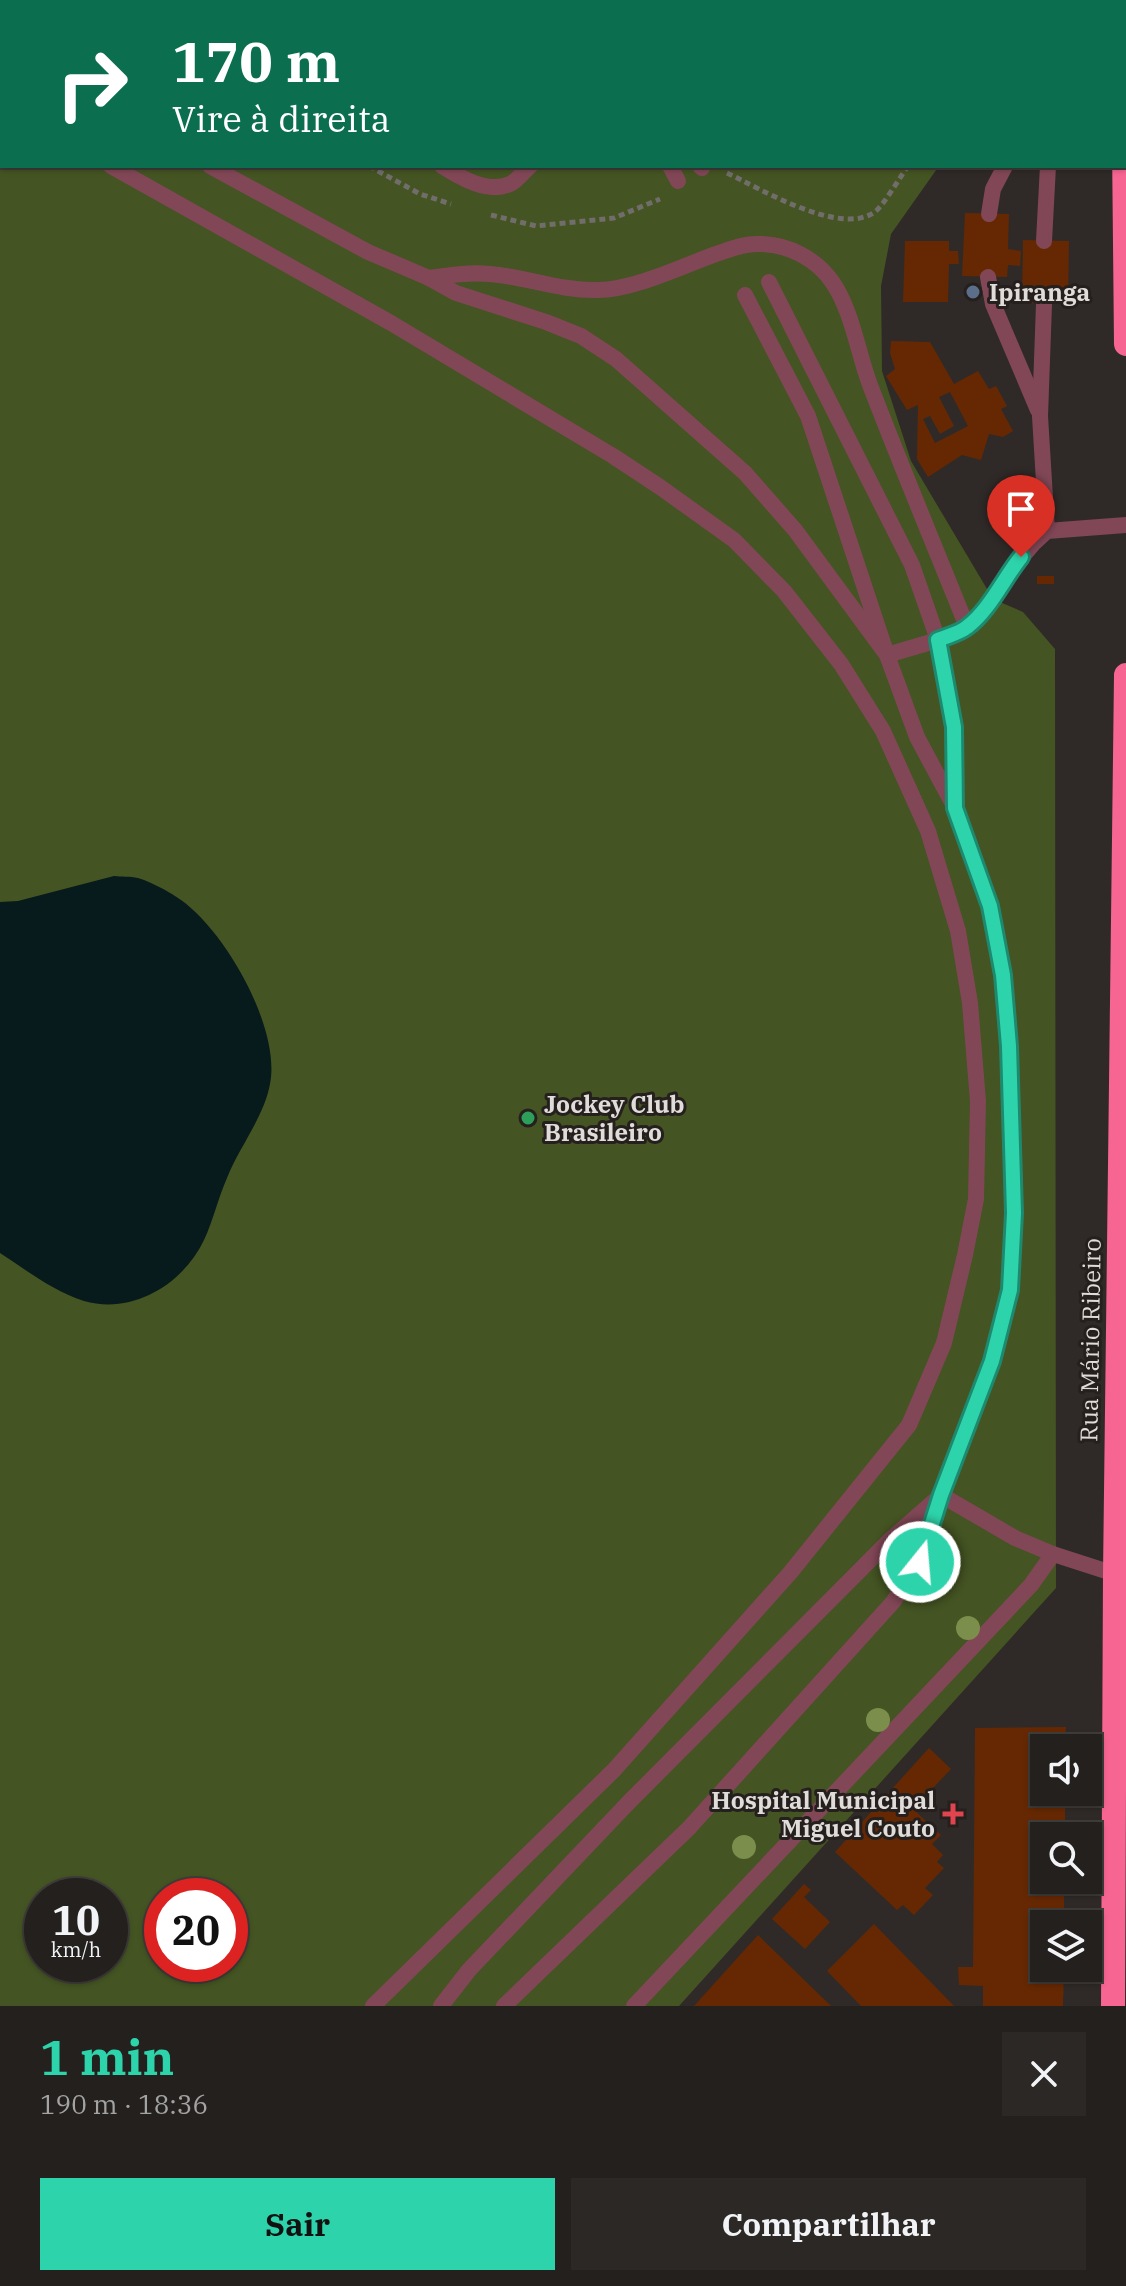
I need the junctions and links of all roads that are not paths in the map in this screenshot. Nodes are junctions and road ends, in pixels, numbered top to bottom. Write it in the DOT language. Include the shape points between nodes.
graph roads {
  1 [pos="115,168"];
  2 [pos="213,168"];
  3 [pos="446,168"];
  4 [pos="528,168"];
  5 [pos="1004,168"];
  6 [pos="1048,168"];
  7 [pos="1124,168"];
  8 [pos="989,214"];
  9 [pos="1044,241"];
  10 [pos="988,277"];
  11 [pos="429,278"];
  12 [pos="769,282"];
  13 [pos="745,295"];
  14 [pos="1044,304"];
  15 [pos="1126,344"];
  16 [pos="1040,416"];
  17 [pos="1126,525"];
  18 [pos="1047,531"];
  19 [pos="967,627"];
  20 [pos="938,640"];
  21 [pos="887,655"];
  22 [pos="1126,675"];
  23 [pos="955,808"];
  24 [pos="941,1495"];
  25 [pos="1053,1554"];
  26 [pos="1115,1574"];
  27 [pos="373,2006"];
  28 [pos="441,2006"];
  29 [pos="504,2006"];
  30 [pos="634,2006"];
  31 [pos="1113,2006"];
  1 -- 27 [label="lane" via="391,323 613,456 734,540 784,591 841,664 883,731 928,831 958,931 970,1003 978,1101 976,1199 944,1343 909,1425 790,1573 614,1770"];
  2 -- 11 [label="lane" via="368,252"];
  3 -- 4 [label="lane" via="488,188 512,184"];
  5 -- 8 [label="lane"];
  6 -- 9 [label="lane"];
  7 -- 15 [label="highway"];
  10 -- 16 [label="lane" via="993,304"];
  11 -- 19 [label="lane" via="491,274 600,291 740,246 760,244 799,253 833,283"];
  11 -- 21 [label="lane" via="456,293 581,336 616,359 745,473 795,530"];
  12 -- 20 [label="lane" via="912,565"];
  13 -- 21 [label="lane" via="808,416"];
  14 -- 16 [label="lane"];
  16 -- 18 [label="lane"];
  17 -- 18 [label="lane"];
  18 -- 19 [label="lane"];
  19 -- 20 [label="lane"];
  20 -- 21 [label="lane"];
  20 -- 23 [label="lane" via="954,727"];
  21 -- 23 [label="lane" via="917,737"];
  22 -- 26 [label="highway, Rua Mário Ribeiro"];
  23 -- 24 [label="lane" via="990,906 1003,975 1014,1213 1010,1290 992,1361"];
  24 -- 25 [label="lane"];
  24 -- 28 [label="lane" via="629,1802"];
  24 -- 29 [label="lane" via="920,1562 893,1602 689,1828"];
  25 -- 26 [label="lane"];
  25 -- 30 [label="lane" via="1031,1585"];
  26 -- 31 [label="highway, Rua Mário Ribeiro"];
}
